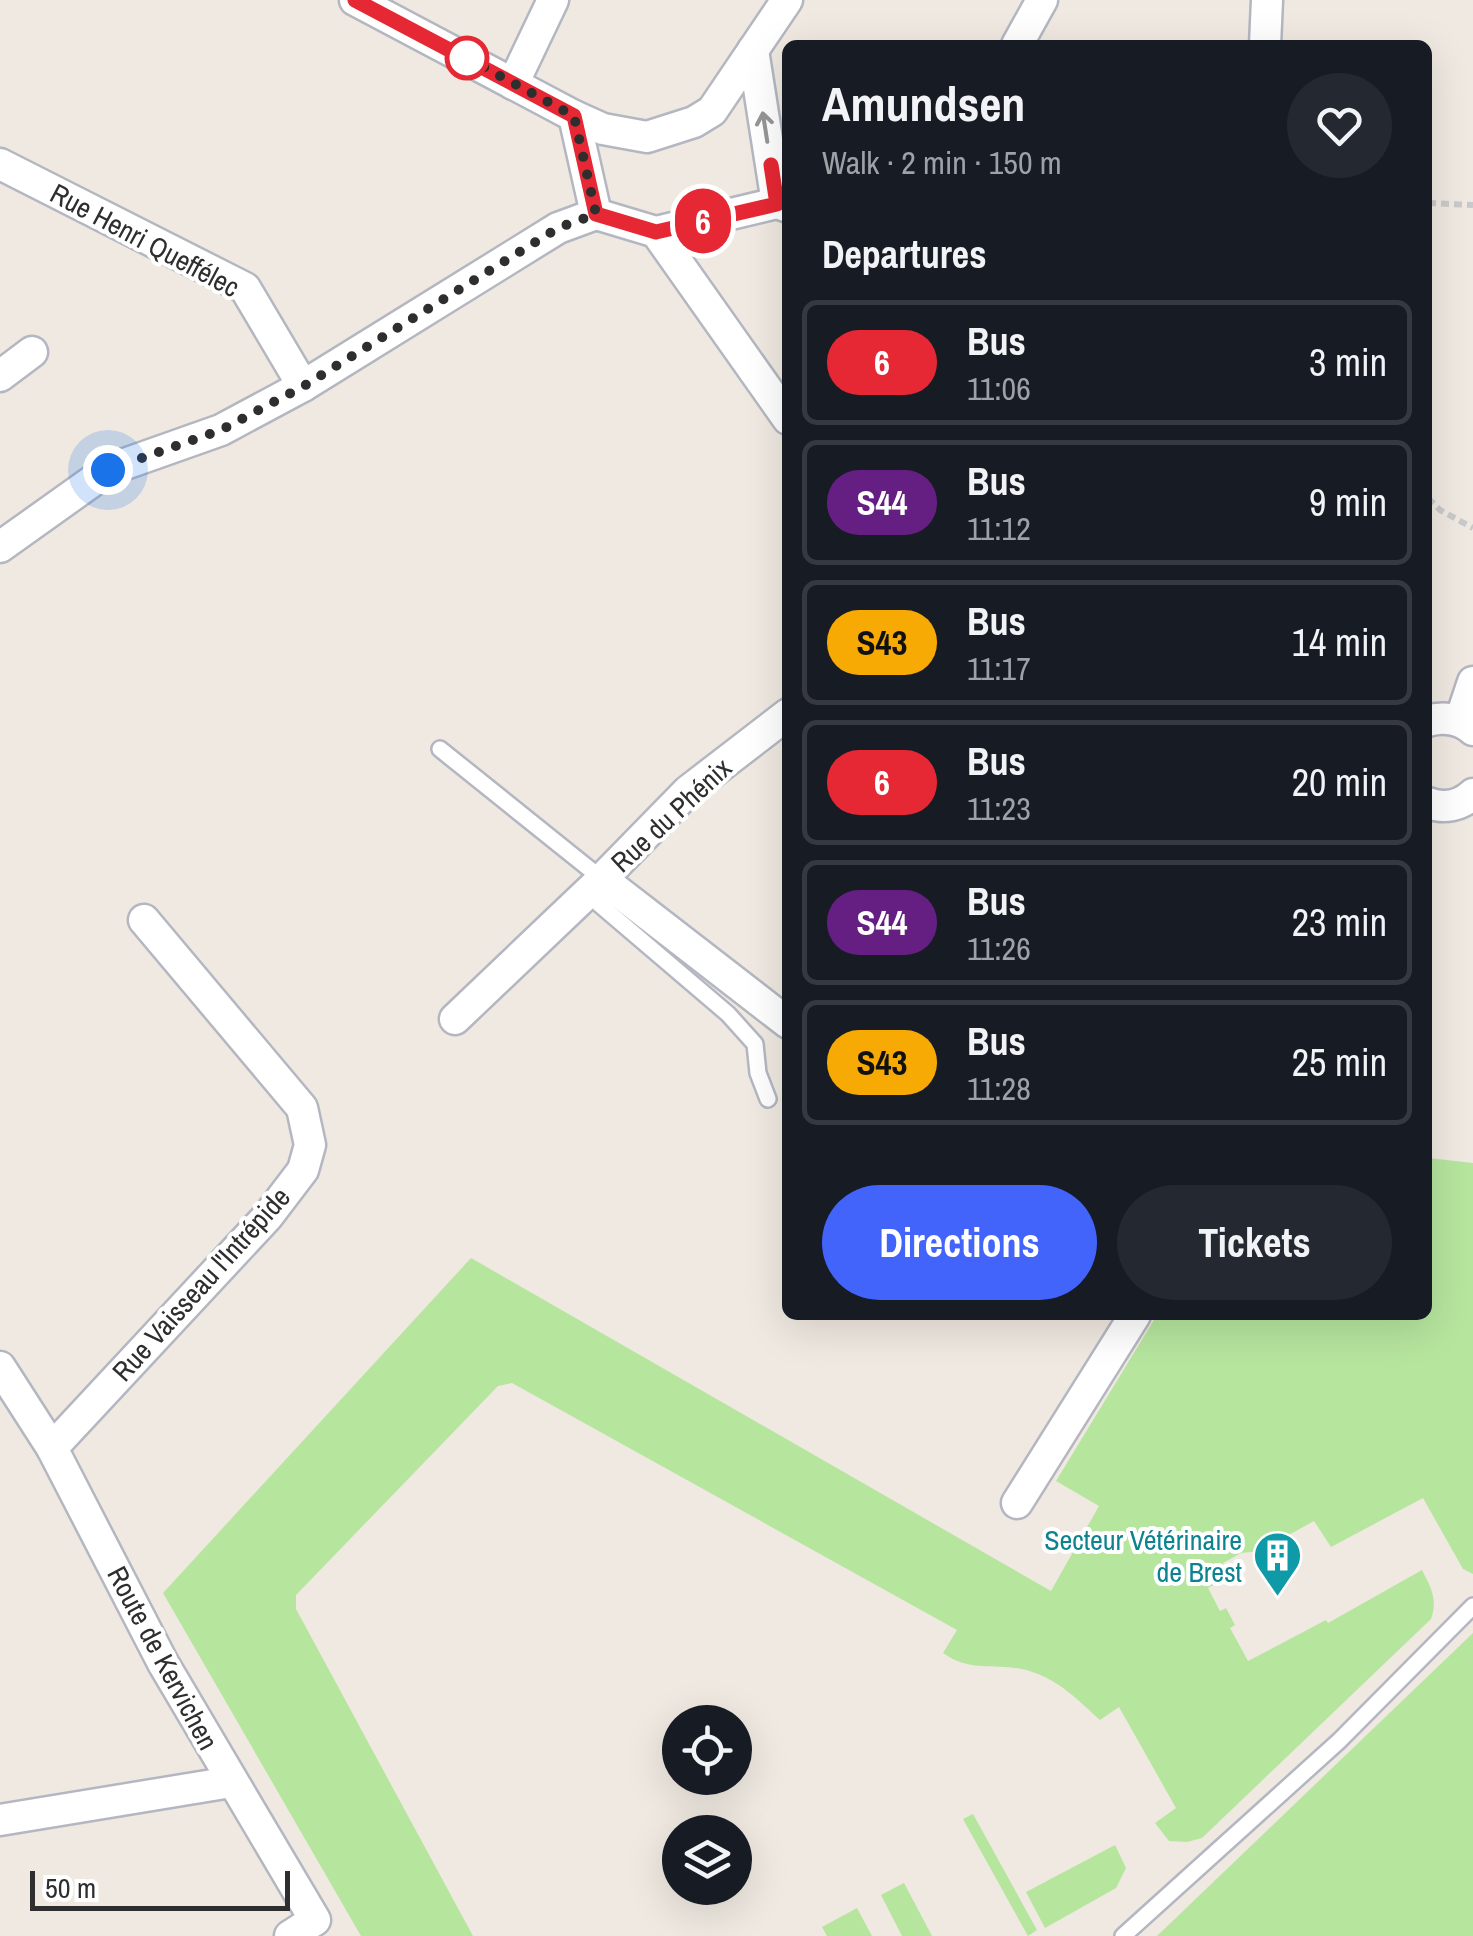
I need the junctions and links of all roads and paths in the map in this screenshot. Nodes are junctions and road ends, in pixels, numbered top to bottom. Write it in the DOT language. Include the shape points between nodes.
graph roads {
  1 [pos="355,0"];
  2 [pos="553,0"];
  3 [pos="787,0"];
  4 [pos="1042,0"];
  5 [pos="1266,0"];
  6 [pos="1020,40"];
  7 [pos="1265,40"];
  8 [pos="752,50"];
  9 [pos="513,84"];
  10 [pos="574,116"];
  11 [pos="0,164"];
  12 [pos="1432,203"];
  13 [pos="782,205"];
  14 [pos="1473,205"];
  15 [pos="596,214"];
  16 [pos="656,232"];
  17 [pos="32,352"];
  18 [pos="0,376"];
  19 [pos="304,386"];
  20 [pos="782,410"];
  21 [pos="1432,502"];
  22 [pos="1473,528"];
  23 [pos="4,536"];
  24 [pos="1473,682"];
  25 [pos="782,719"];
  26 [pos="1432,720"];
  27 [pos="1466,726"];
  28 [pos="440,749"];
  29 [pos="1473,794"];
  30 [pos="1432,804"];
  31 [pos="602,879"];
  32 [pos="144,920"];
  33 [pos="782,1018"];
  34 [pos="454,1020"];
  35 [pos="768,1099"];
  36 [pos="1132,1320"];
  37 [pos="0,1367"];
  38 [pos="52,1448"];
  39 [pos="1017,1503"];
  40 [pos="1473,1606"];
  41 [pos="231,1782"];
  42 [pos="0,1820"];
  43 [pos="290,1936"];
  44 [pos="1123,1936"];
  1 -- 9 [label="street"];
  2 -- 9 [label="street"];
  3 -- 8 [label="street"];
  4 -- 6 [label="street"];
  5 -- 7 [label="street"];
  8 -- 10 [label="street" via="712,111 673,131 647,137"];
  13 -- 8 [label="street, one-way"];
  9 -- 10 [label="street"];
  10 -- 15 [label="street"];
  11 -- 19 [label="street, Rue Henri Queffélec" via="245,288"];
  12 -- 14 [label="path"];
  13 -- 16 [label="street"];
  15 -- 16 [label="street"];
  15 -- 19 [label="street" via="558,228"];
  16 -- 20 [label="street"];
  17 -- 18 [label="street"];
  19 -- 23 [label="street" via="221,430 108,470"];
  21 -- 22 [label="path"];
  24 -- 27 [label="street"];
  25 -- 31 [label="street, Rue du Phénix" via="688,791"];
  26 -- 27 [label="street"];
  28 -- 31 [label="lane, Rue du Phénix"];
  29 -- 30 [label="street" via="1450,806"];
  31 -- 33 [label="street, Rue du Phénix"];
  31 -- 34 [label="street, Rue du Phénix"];
  31 -- 35 [label="lane" via="599,904 754,1044"];
  32 -- 38 [label="street, Rue Vaisseau l'Intrépide" via="302,1108 310,1145 303,1170 268,1216"];
  36 -- 39 [label="street"];
  37 -- 38 [label="street, Route de Kervichen"];
  38 -- 41 [label="street, Route de Kervichen"];
  40 -- 44 [label="lane" via="1339,1741"];
  41 -- 42 [label="street"];
  41 -- 43 [label="street, Route de Kervichen" via="315,1920"];
}
